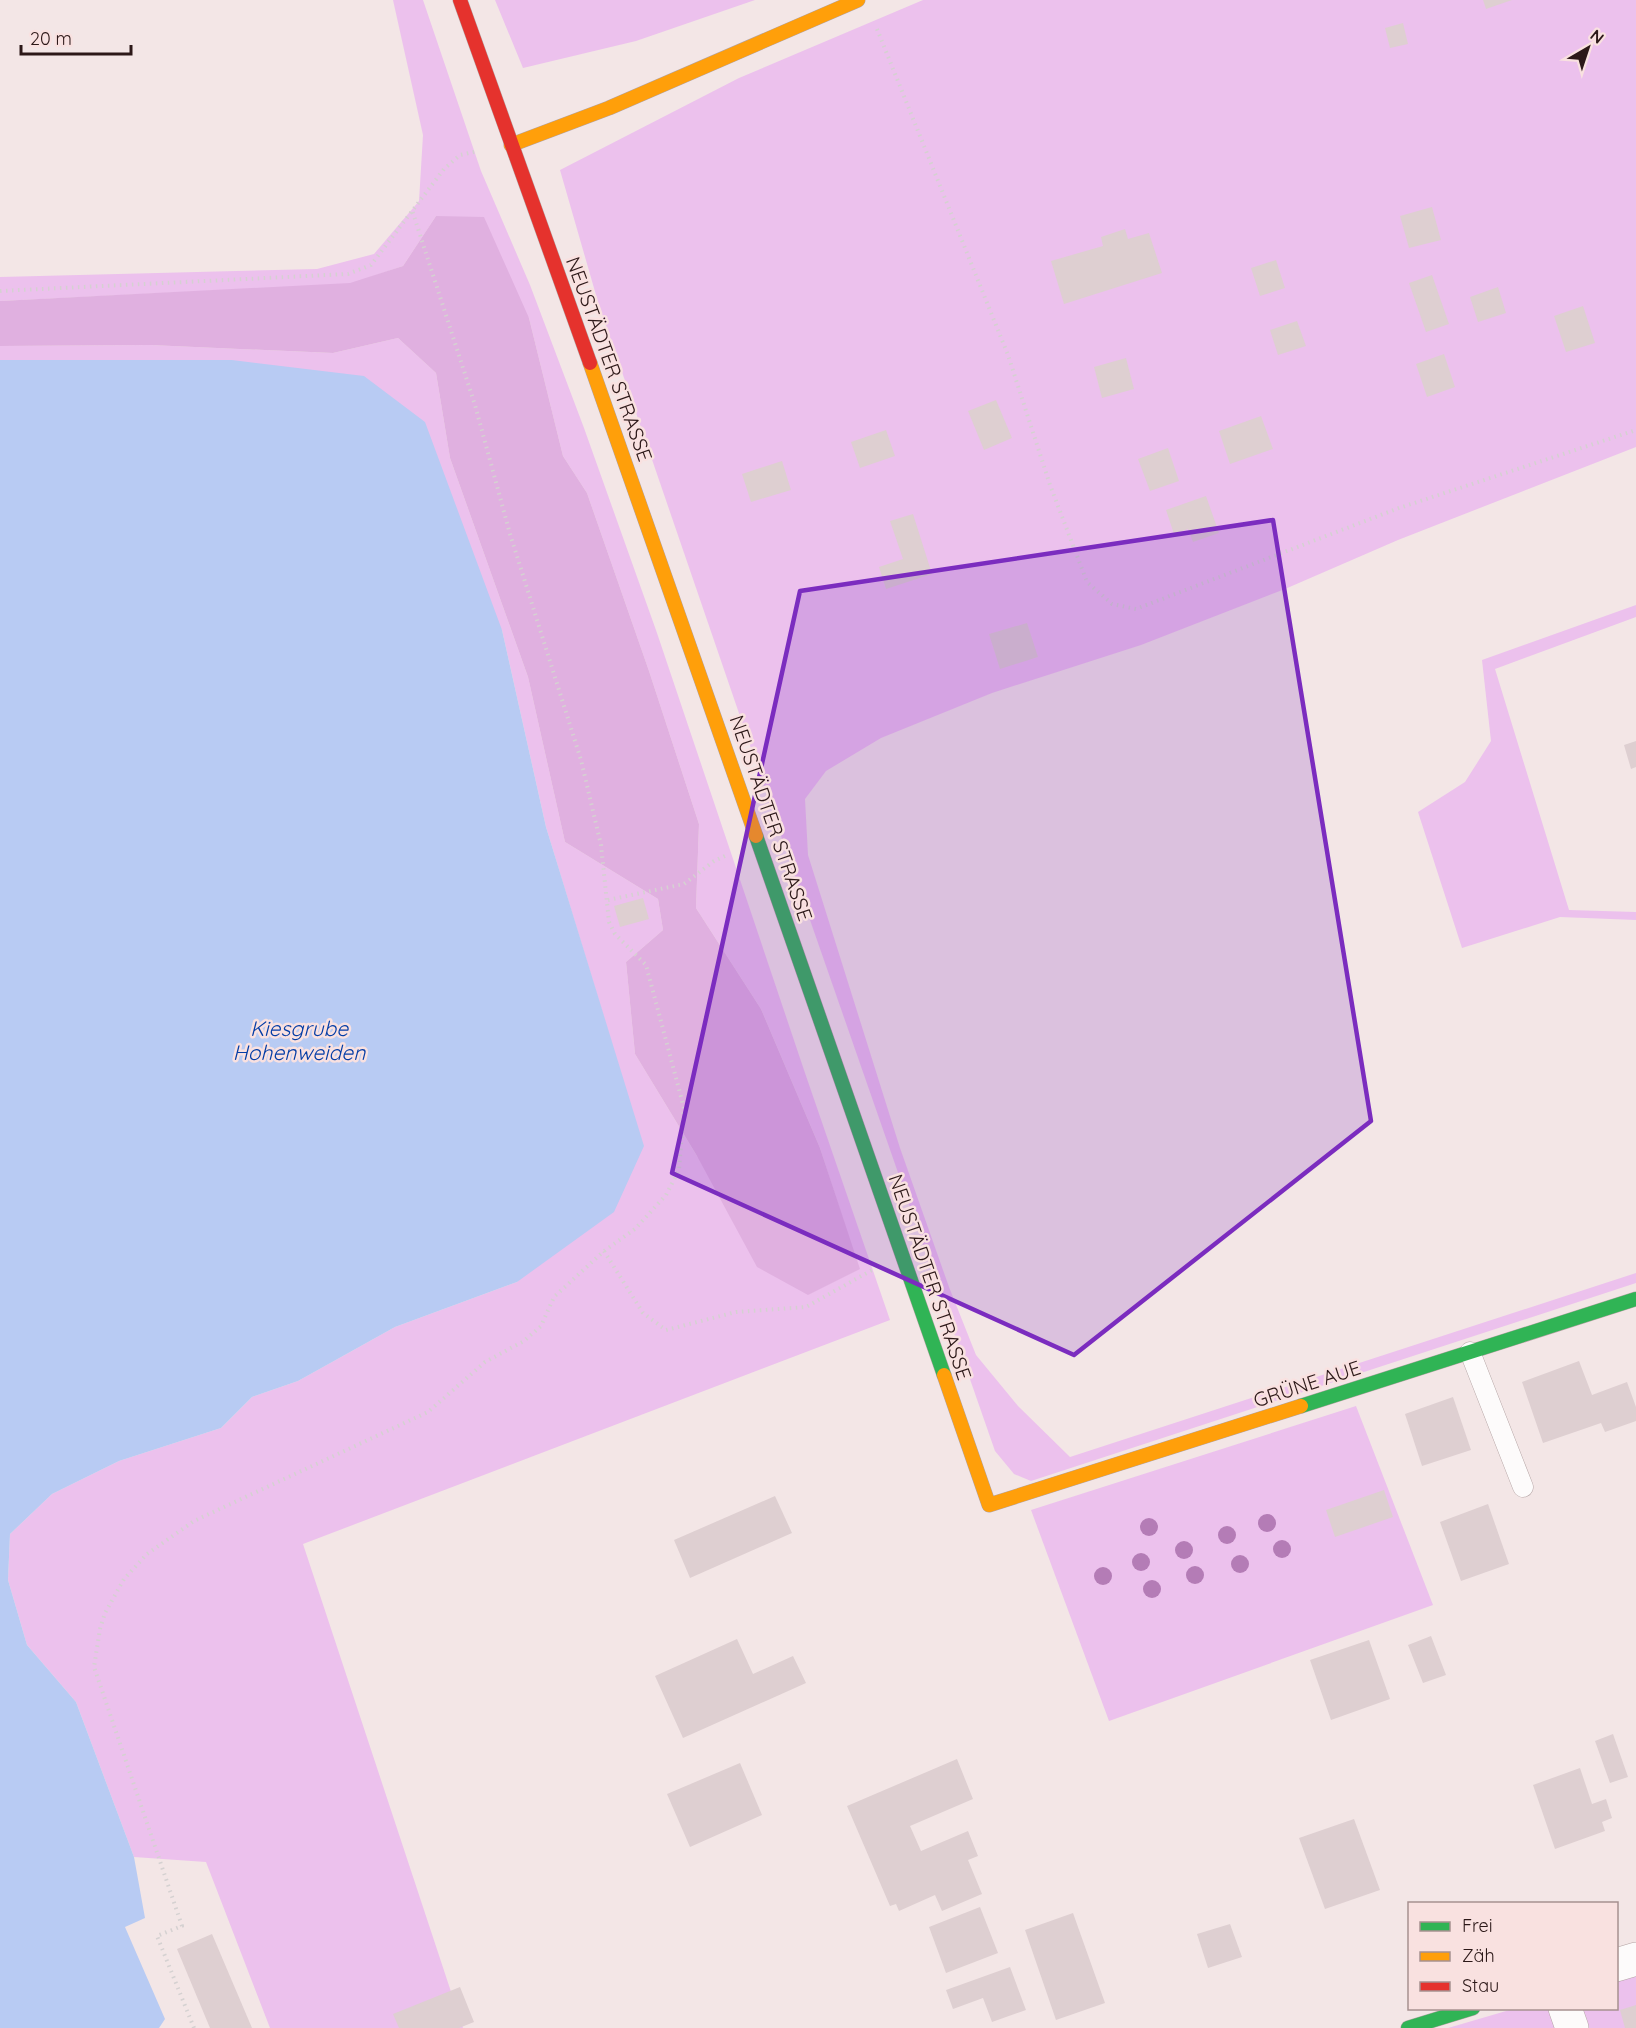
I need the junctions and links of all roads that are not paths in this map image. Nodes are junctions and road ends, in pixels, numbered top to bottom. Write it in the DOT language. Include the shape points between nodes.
graph roads {
  1 [pos="460,0"];
  2 [pos="858,0"];
  3 [pos="511,146"];
  4 [pos="1636,1299"];
  5 [pos="1470,1352"];
  6 [pos="1523,1487"];
  7 [pos="989,1505"];
  8 [pos="1636,1959"];
  9 [pos="1618,1965"];
  10 [pos="1466,2010"];
  11 [pos="1566,2010"];
  12 [pos="1408,2028"];
  13 [pos="1572,2028"];
  1 -- 3 [label="main road, NEUSTÄDTER STRASSE"];
  2 -- 3 [label="main road"];
  3 -- 7 [label="main road, NEUSTÄDTER STRASSE" via="614,428"];
  4 -- 5 [label="main road, GRÜNE AUE"];
  5 -- 6 [label="lane"];
  5 -- 7 [label="main road, GRÜNE AUE"];
  8 -- 9 [label="street"];
  10 -- 12 [label="main road"];
  11 -- 13 [label="street"];
}
